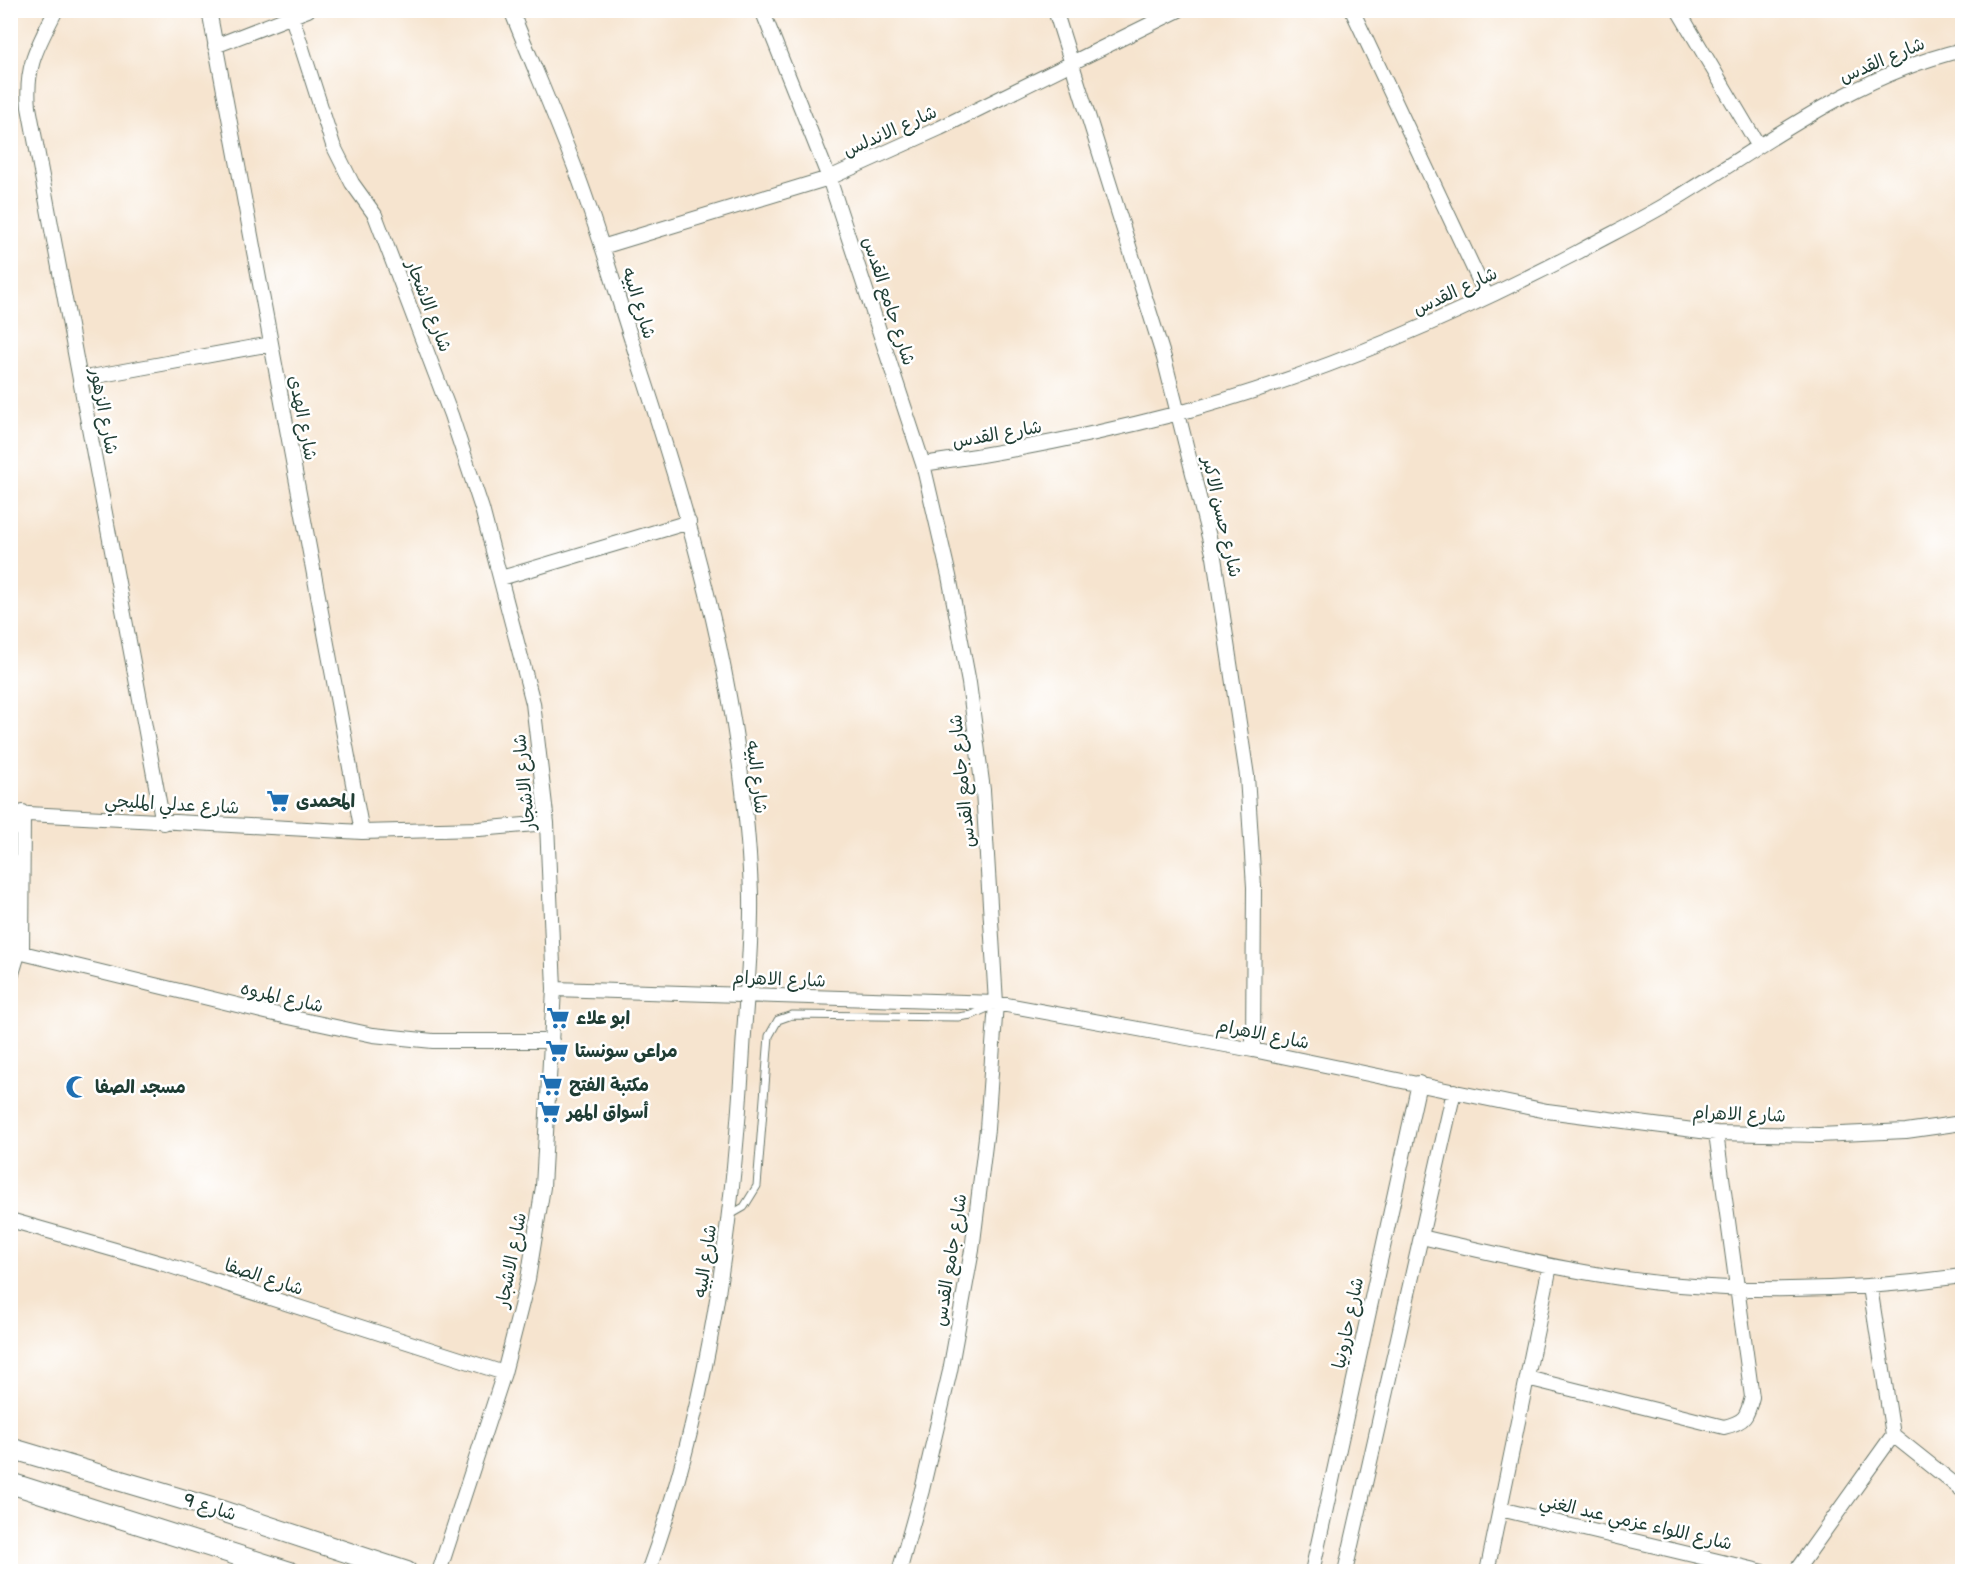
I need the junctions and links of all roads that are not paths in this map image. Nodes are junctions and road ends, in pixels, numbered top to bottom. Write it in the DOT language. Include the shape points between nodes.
graph roads {
  1 [pos="56,10"];
  2 [pos="209,10"];
  3 [pos="308,10"];
  4 [pos="511,10"];
  5 [pos="762,10"];
  6 [pos="1055,10"];
  7 [pos="1179,10"];
  8 [pos="1352,10"];
  9 [pos="1678,10"];
  10 [pos="292,17"];
  11 [pos="215,46"];
  12 [pos="1962,50"];
  13 [pos="1073,64"];
  14 [pos="1758,145"];
  15 [pos="829,178"];
  16 [pos="602,247"];
  17 [pos="1487,297"];
  18 [pos="271,344"];
  19 [pos="80,379"];
  20 [pos="1180,413"];
  21 [pos="923,464"];
  22 [pos="689,522"];
  23 [pos="501,578"];
  24 [pos="17,812"];
  25 [pos="163,823"];
  26 [pos="547,823"];
  27 [pos="362,832"];
  28 [pos="16,951"];
  29 [pos="554,989"];
  30 [pos="10,992"];
  31 [pos="746,996"];
  32 [pos="996,1003"];
  33 [pos="552,1041"];
  34 [pos="1253,1050"];
  35 [pos="1419,1083"];
  36 [pos="1454,1091"];
  37 [pos="1962,1124"];
  38 [pos="1716,1134"];
  39 [pos="729,1215"];
  40 [pos="10,1220"];
  41 [pos="1420,1237"];
  42 [pos="1550,1266"];
  43 [pos="1962,1276"];
  44 [pos="1870,1287"];
  45 [pos="1738,1288"];
  46 [pos="504,1373"];
  47 [pos="1527,1378"];
  48 [pos="1893,1435"];
  49 [pos="10,1448"];
  50 [pos="10,1483"];
  51 [pos="1962,1490"];
  52 [pos="1500,1509"];
  53 [pos="290,1572"];
  54 [pos="407,1572"];
  55 [pos="439,1572"];
  56 [pos="648,1572"];
  57 [pos="899,1572"];
  58 [pos="1312,1572"];
  59 [pos="1345,1572"];
  60 [pos="1487,1572"];
  61 [pos="1764,1572"];
  62 [pos="1795,1572"];
  1 -- 19 [label="street, شارع الزهور" via="33,56 27,82 28,106"];
  2 -- 11 [label="street, شارع الهدى"];
  3 -- 10 [label="street"];
  4 -- 16 [label="street, شارع البيه"];
  5 -- 15 [label="street, شارع جامع القدس"];
  6 -- 13 [label="street, شارع حسن الاكبر"];
  7 -- 13 [label="street, شارع الاندلس"];
  8 -- 17 [label="street"];
  9 -- 14 [label="street"];
  10 -- 11 [label="street"];
  10 -- 23 [label="street, شارع الاشجار" via="333,145 352,183 375,215 451,415"];
  11 -- 18 [label="street, شارع الهدى"];
  12 -- 14 [label="street, شارع القدس" via="1930,58 1862,85"];
  13 -- 15 [label="street, شارع الاندلس"];
  13 -- 20 [label="street, شارع حسن الاكبر"];
  14 -- 17 [label="street, شارع القدس" via="1672,201"];
  15 -- 16 [label="street, شارع الاندلس"];
  15 -- 21 [label="street, شارع جامع القدس"];
  16 -- 22 [label="street, شارع البيه"];
  17 -- 20 [label="street, شارع القدس" via="1381,344"];
  18 -- 19 [label="street"];
  18 -- 27 [label="street, شارع الهدى"];
  19 -- 25 [label="street, شارع الزهور"];
  20 -- 21 [label="street, شارع القدس" via="1018,450"];
  20 -- 34 [label="street, شارع حسن الاكبر" via="1214,557 1247,776 1254,887"];
  21 -- 32 [label="street, شارع جامع القدس" via="949,576 970,694 983,790"];
  22 -- 23 [label="street"];
  22 -- 31 [label="street, شارع البيه" via="712,616 741,773 751,897"];
  23 -- 26 [label="street, شارع الاشجار" via="533,703"];
  24 -- 25 [label="street, شارع عدلي المليجي"];
  24 -- 28 [label="street"];
  25 -- 27 [label="street, شارع عدلي المليجي"];
  26 -- 27 [label="street, شارع عدلي المليجي"];
  26 -- 29 [label="street, شارع الاشجار"];
  28 -- 30 [label="lane"];
  28 -- 33 [label="street, شارع المروه" via="373,1035 433,1041"];
  29 -- 31 [label="street, شارع الاهرام"];
  29 -- 33 [label="street, شارع الاشجار"];
  31 -- 32 [label="street, شارع الاهرام"];
  31 -- 39 [label="street, شارع البيه"];
  32 -- 34 [label="street, شارع الاهرام"];
  32 -- 39 [label="lane" via="958,1017 792,1015 778,1020 770,1036 757,1186 744,1207"];
  32 -- 57 [label="street, شارع جامع القدس" via="987,1129 972,1250 950,1371"];
  33 -- 46 [label="street, شارع الاشجار" via="543,1187 528,1279"];
  34 -- 35 [label="street, شارع الاهرام"];
  35 -- 36 [label="street, شارع الاهرام"];
  35 -- 58 [label="street, شارع حارونيا"];
  36 -- 38 [label="street, شارع الاهرام" via="1590,1119"];
  36 -- 41 [label="street"];
  37 -- 38 [label="street, شارع الاهرام" via="1819,1135"];
  38 -- 45 [label="street"];
  39 -- 56 [label="street, شارع البيه" via="716,1312 694,1416"];
  40 -- 46 [label="street, شارع الصفا" via="164,1264"];
  41 -- 42 [label="street"];
  41 -- 59 [label="street"];
  42 -- 45 [label="street" via="1680,1285"];
  42 -- 47 [label="street"];
  43 -- 44 [label="street"];
  44 -- 45 [label="street"];
  44 -- 48 [label="street"];
  45 -- 47 [label="street" via="1752,1396 1748,1413 1739,1424 1724,1427"];
  46 -- 55 [label="street, شارع الاشجار"];
  47 -- 52 [label="street"];
  48 -- 51 [label="street"];
  48 -- 62 [label="street"];
  49 -- 54 [label="main road, شارع 9" via="200,1504"];
  50 -- 53 [label="main road, شارع 9"];
  52 -- 60 [label="street"];
  52 -- 61 [label="street, شارع اللواء عزمي عبد الغني"];
}
